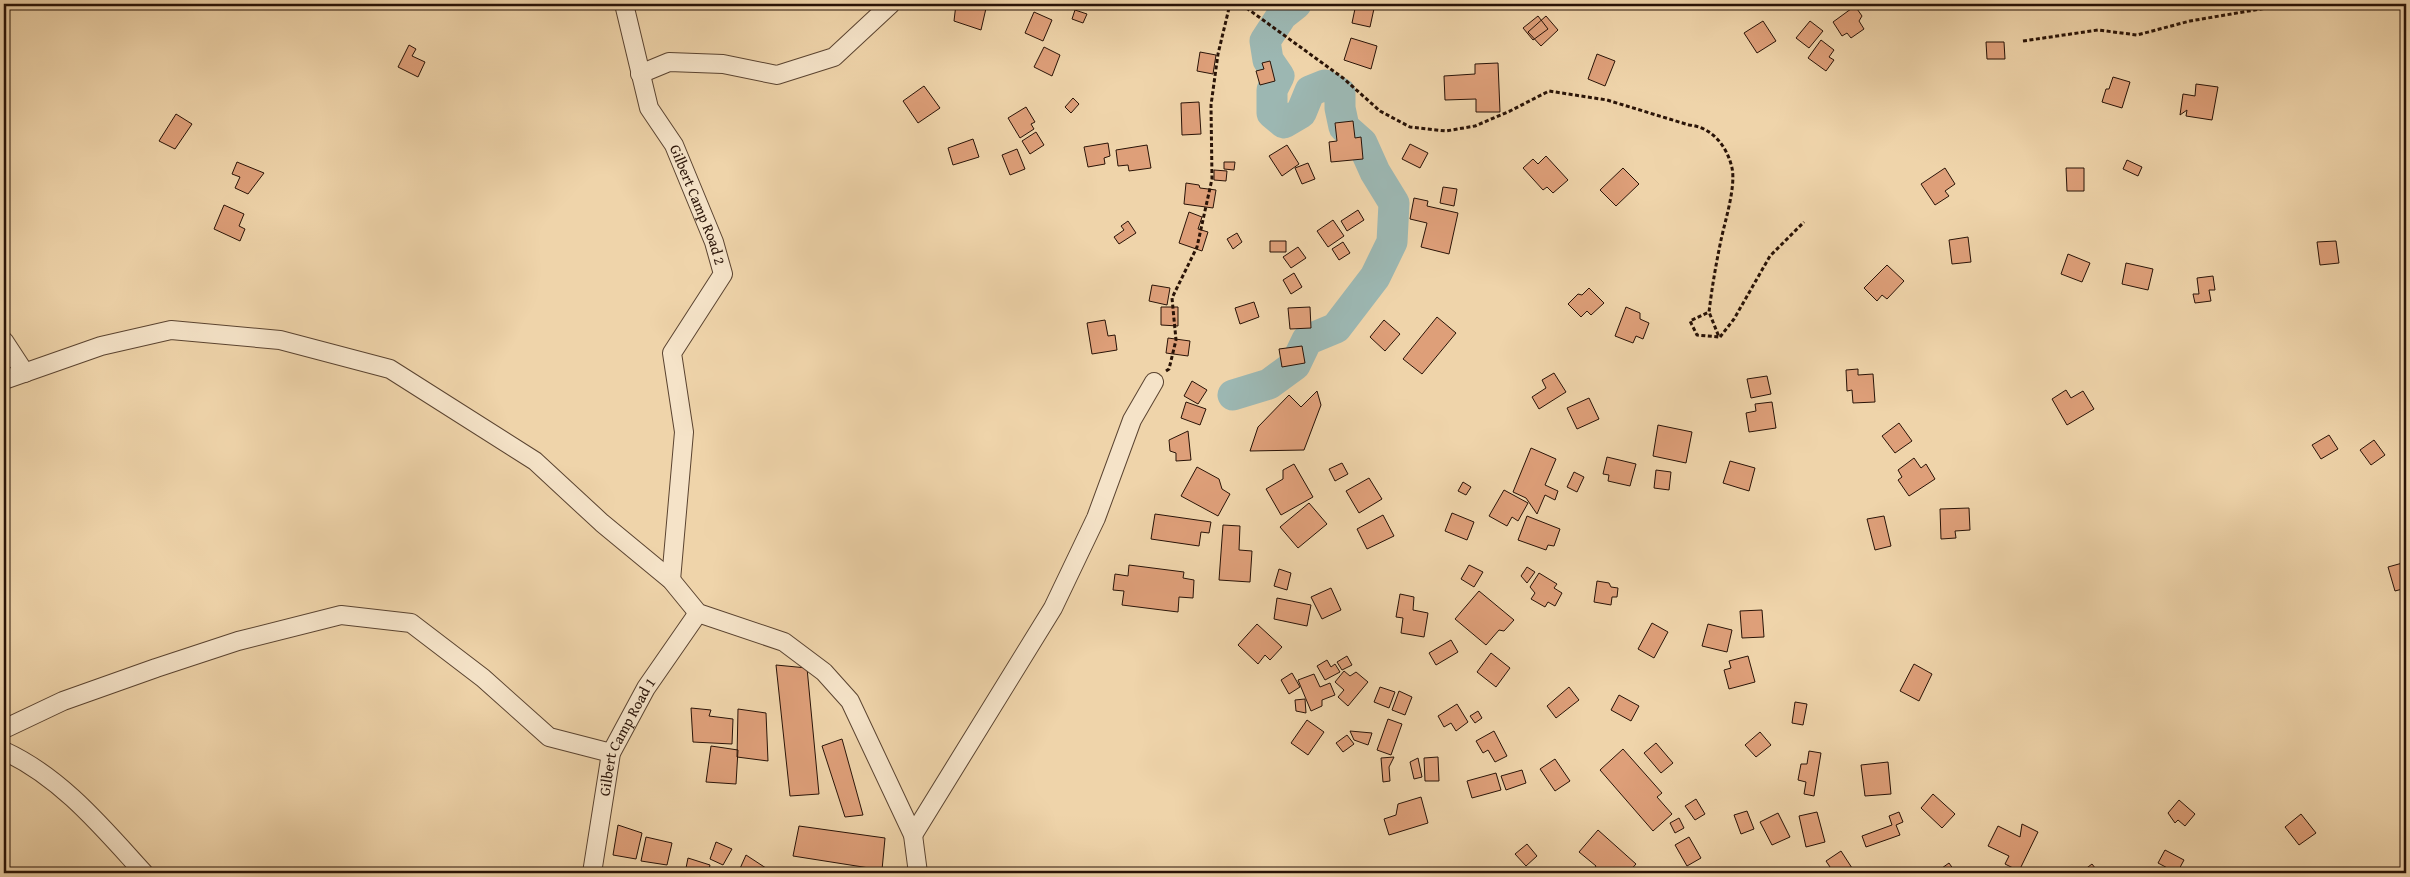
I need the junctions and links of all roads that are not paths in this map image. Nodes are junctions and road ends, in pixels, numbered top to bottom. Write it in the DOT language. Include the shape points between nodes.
graph roads {
  1 [pos="624,4"];
  2 [pos="891,4"];
  3 [pos="640,74"];
  4 [pos="4,341"];
  5 [pos="25,373"];
  6 [pos="4,380"];
  7 [pos="1154,382"];
  8 [pos="671,580"];
  9 [pos="698,613"];
  10 [pos="4,729"];
  11 [pos="4,751"];
  12 [pos="611,753"];
  13 [pos="913,834"];
  14 [pos="144,873"];
  15 [pos="592,873"];
  16 [pos="918,873"];
  1 -- 3 [label="street, Gilbert Camp Road 2"];
  2 -- 3 [label="street" via="834,57 777,75 723,64 669,62"];
  3 -- 8 [label="street, Gilbert Camp Road 2" via="649,108 674,145 714,242 723,274 672,353 684,432"];
  4 -- 5 [label="street"];
  5 -- 6 [label="street"];
  5 -- 8 [label="street" via="101,346 171,330 280,340 390,369 535,461 602,524"];
  7 -- 13 [label="street" via="1132,420 1096,518 1053,608"];
  8 -- 9 [label="street"];
  9 -- 12 [label="street, Gilbert Camp Road 1" via="646,688"];
  9 -- 13 [label="street" via="784,642 824,672 850,702"];
  10 -- 12 [label="street" via="63,701 165,665 238,641 341,614 411,623 483,678 550,737"];
  11 -- 14 [label="street" via="22,759 89,812"];
  12 -- 15 [label="street, Gilbert Camp Road 1"];
  13 -- 16 [label="street"];
}
